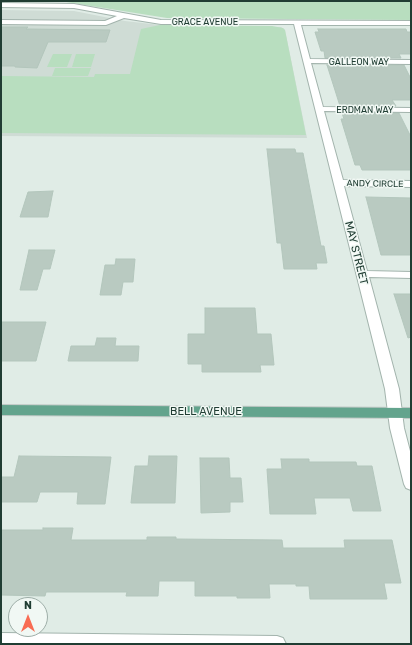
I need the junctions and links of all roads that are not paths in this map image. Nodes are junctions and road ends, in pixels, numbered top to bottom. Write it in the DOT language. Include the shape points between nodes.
graph roads {
  1 [pos="1,5"];
  2 [pos="22,5"];
  3 [pos="16,14"];
  4 [pos="70,15"];
  5 [pos="123,16"];
  6 [pos="1,22"];
  7 [pos="297,22"];
  8 [pos="106,23"];
  9 [pos="411,23"];
  10 [pos="307,61"];
  11 [pos="411,62"];
  12 [pos="319,109"];
  13 [pos="411,110"];
  14 [pos="338,183"];
  15 [pos="411,184"];
  16 [pos="361,274"];
  17 [pos="411,275"];
  18 [pos="1,410"];
  19 [pos="394,412"];
  20 [pos="411,413"];
  21 [pos="411,484"];
  22 [pos="1,641"];
  23 [pos="168,643"];
  24 [pos="277,644"];
  1 -- 2 [label="street, GRACE AVENUE"];
  2 -- 3 [label="street"];
  2 -- 5 [label="street, GRACE AVENUE" via="74,6"];
  4 -- 8 [label="street"];
  5 -- 7 [label="street, GRACE AVENUE" via="161,22"];
  5 -- 8 [label="street"];
  6 -- 8 [label="street"];
  7 -- 9 [label="street, GRACE AVENUE"];
  7 -- 10 [label="street, MAY STREET"];
  10 -- 11 [label="street, GALLEON WAY"];
  10 -- 12 [label="street, MAY STREET"];
  12 -- 13 [label="street, ERDMAN WAY"];
  12 -- 14 [label="street, MAY STREET"];
  14 -- 15 [label="street, ANDY CIRCLE"];
  14 -- 16 [label="street, MAY STREET"];
  16 -- 17 [label="street"];
  16 -- 19 [label="street, MAY STREET" via="392,389"];
  18 -- 19 [label="main road, BELL AVENUE"];
  19 -- 20 [label="main road, BELL AVENUE"];
  19 -- 21 [label="street, MAY STREET"];
  22 -- 23 [label="street"];
  23 -- 24 [label="street"];
}
